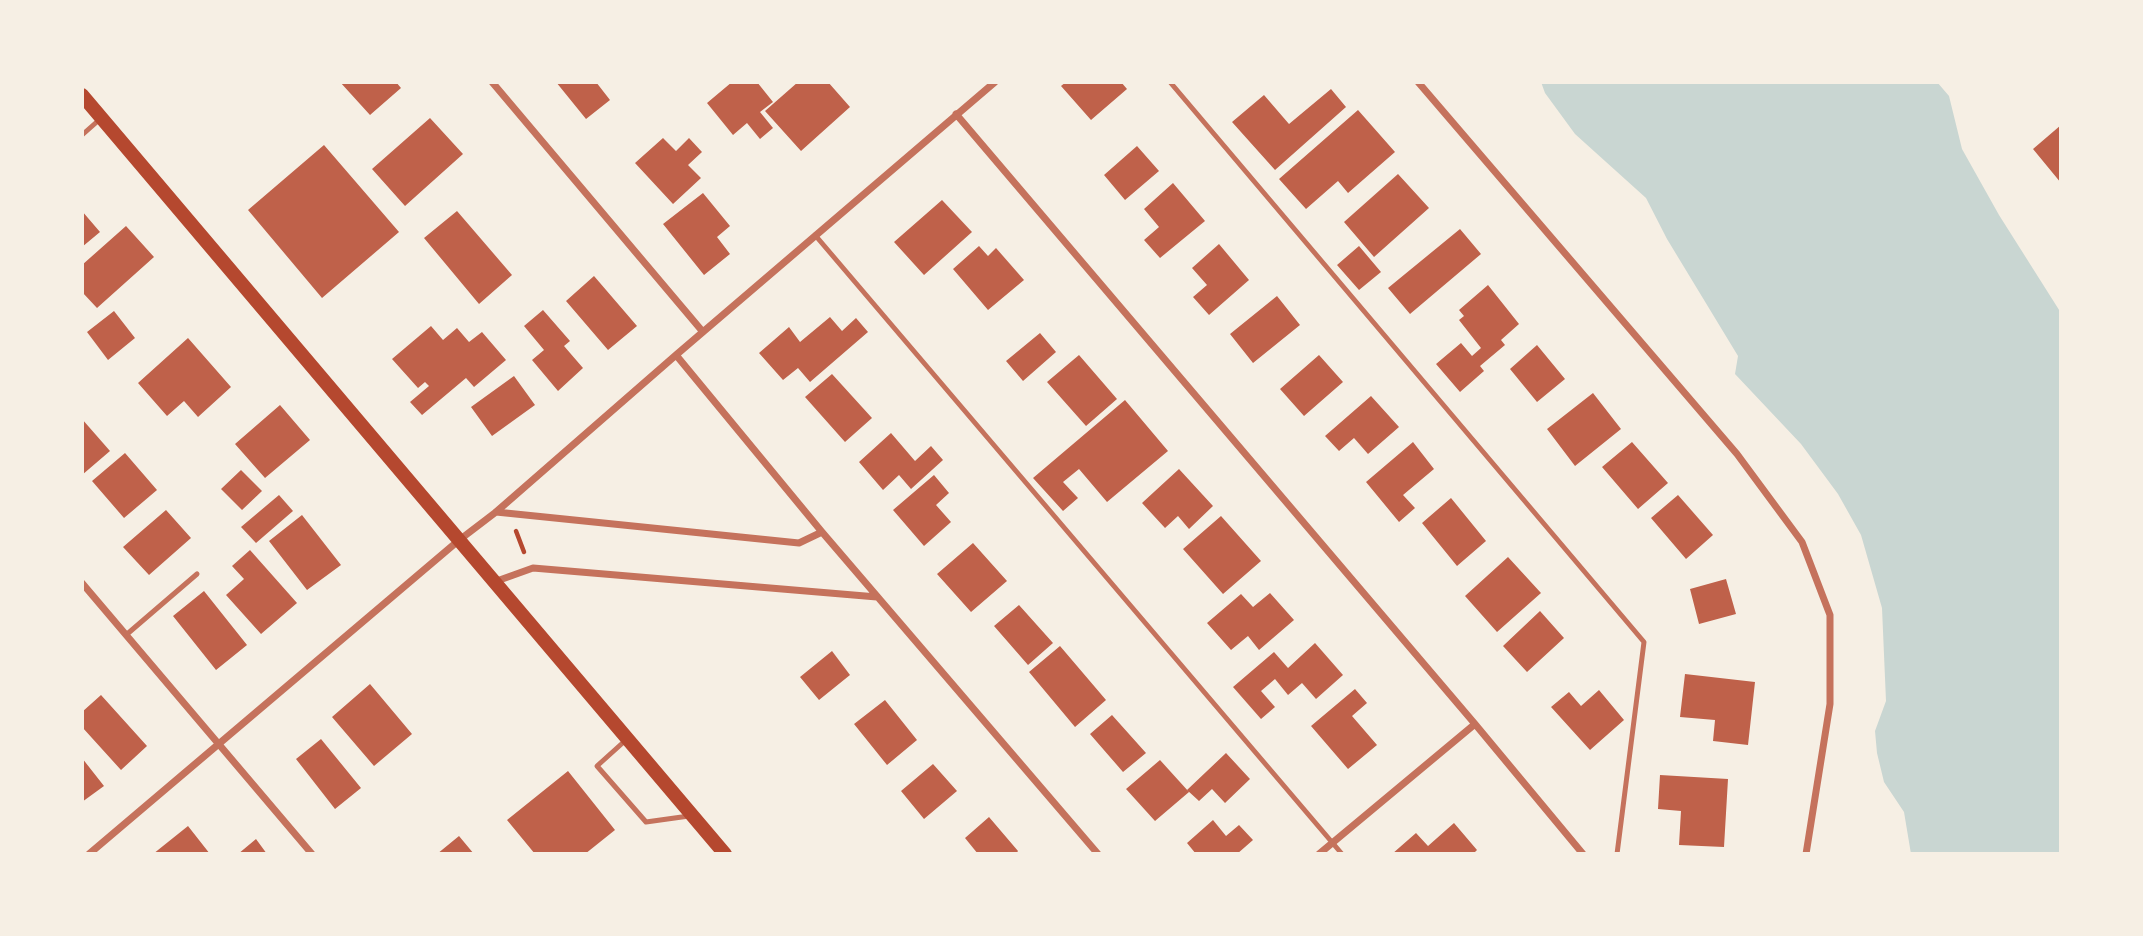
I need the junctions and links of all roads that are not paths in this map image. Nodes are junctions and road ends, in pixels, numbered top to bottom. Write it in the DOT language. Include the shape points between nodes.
graph roads {
  1 [pos="492,82"];
  2 [pos="995,82"];
  3 [pos="1170,82"];
  4 [pos="1418,82"];
  5 [pos="82,95"];
  6 [pos="956,114"];
  7 [pos="102,118"];
  8 [pos="82,135"];
  9 [pos="815,235"];
  10 [pos="703,332"];
  11 [pos="676,355"];
  12 [pos="496,512"];
  13 [pos="822,533"];
  14 [pos="458,541"];
  15 [pos="197,574"];
  16 [pos="493,582"];
  17 [pos="82,583"];
  18 [pos="878,597"];
  19 [pos="126,635"];
  20 [pos="1475,724"];
  21 [pos="627,739"];
  22 [pos="219,745"];
  23 [pos="692,815"];
  24 [pos="1333,842"];
  25 [pos="89,854"];
  26 [pos="312,854"];
  27 [pos="724,854"];
  28 [pos="1098,854"];
  29 [pos="1320,854"];
  30 [pos="1342,854"];
  31 [pos="1583,854"];
  32 [pos="1617,854"];
  33 [pos="1806,854"];
  1 -- 10 [label="street"];
  2 -- 6 [label="street"];
  3 -- 32 [label="lane" via="1644,642"];
  4 -- 33 [label="street" via="1737,454 1802,542 1830,615 1830,704"];
  5 -- 7 [label="main road"];
  6 -- 9 [label="street"];
  6 -- 20 [label="street"];
  7 -- 8 [label="lane"];
  7 -- 14 [label="main road"];
  9 -- 10 [label="street"];
  9 -- 24 [label="lane"];
  10 -- 11 [label="street"];
  11 -- 12 [label="street"];
  11 -- 13 [label="street"];
  12 -- 13 [label="street" via="799,543"];
  12 -- 14 [label="street"];
  13 -- 18 [label="street"];
  14 -- 16 [label="main road"];
  14 -- 22 [label="street"];
  15 -- 19 [label="lane"];
  16 -- 18 [label="street" via="533,568"];
  16 -- 21 [label="main road"];
  17 -- 19 [label="street"];
  18 -- 28 [label="street"];
  19 -- 22 [label="street"];
  20 -- 24 [label="street"];
  20 -- 31 [label="street"];
  21 -- 23 [label="main road"];
  21 -- 23 [label="lane" via="597,766 646,822"];
  22 -- 25 [label="street"];
  22 -- 26 [label="street"];
  23 -- 27 [label="main road"];
  24 -- 29 [label="street"];
  24 -- 30 [label="lane"];
}
